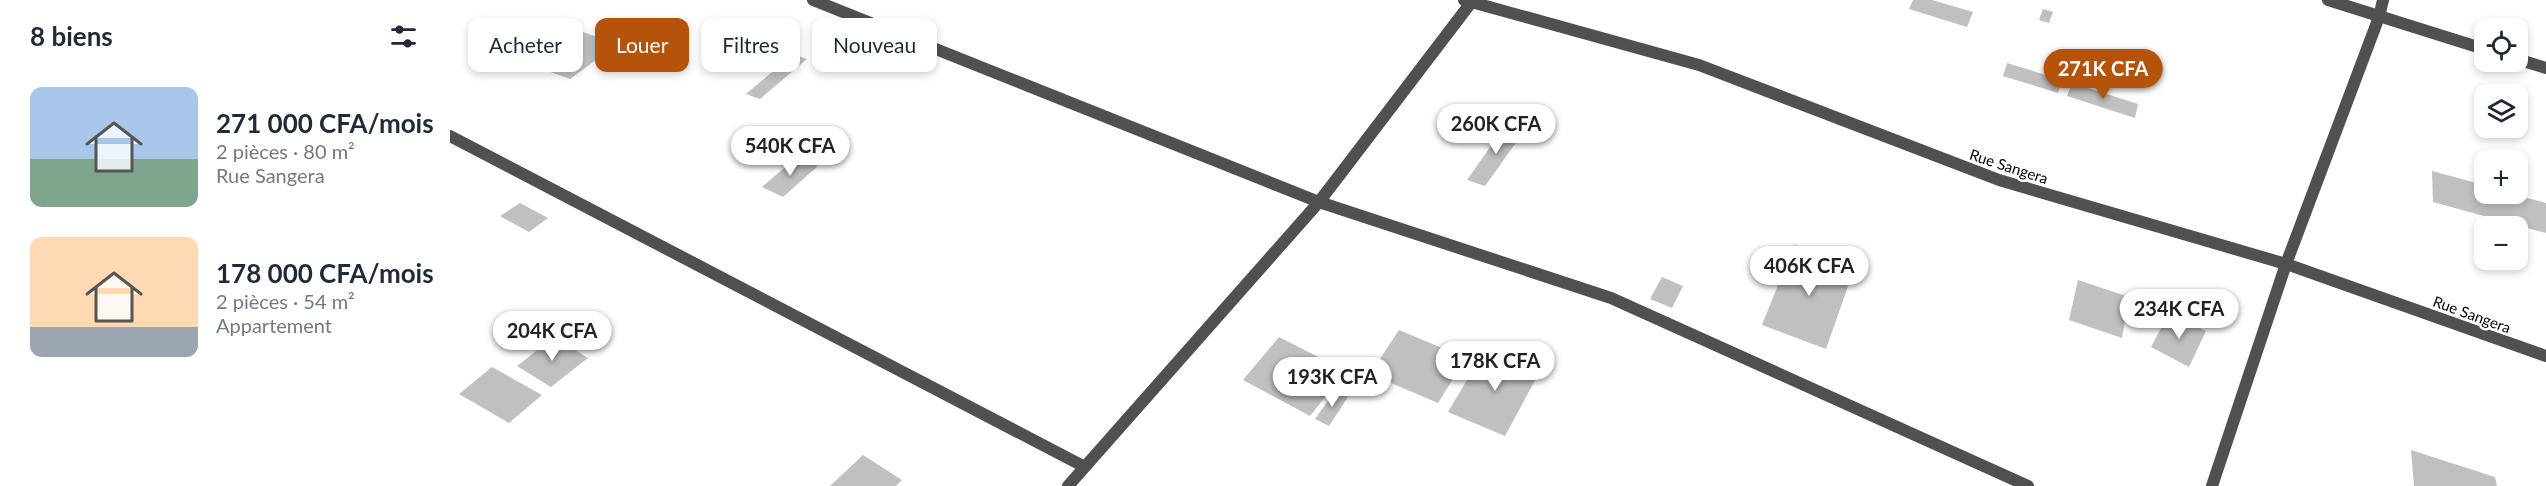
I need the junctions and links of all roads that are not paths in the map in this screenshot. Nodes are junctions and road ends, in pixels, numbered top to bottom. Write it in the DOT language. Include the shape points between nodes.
graph roads {
  1 [pos="813,0"];
  2 [pos="2328,0"];
  3 [pos="2383,0"];
  4 [pos="1469,1"];
  5 [pos="2379,17"];
  6 [pos="2474,46"];
  7 [pos="2528,62"];
  8 [pos="2546,68"];
  9 [pos="450,136"];
  10 [pos="1319,202"];
  11 [pos="2286,264"];
  12 [pos="2546,356"];
  13 [pos="1083,466"];
  14 [pos="1068,486"];
  15 [pos="2028,486"];
  16 [pos="2212,486"];
  1 -- 10 [label="street"];
  2 -- 5 [label="street"];
  3 -- 5 [label="street"];
  4 -- 10 [label="street"];
  4 -- 11 [label="street, Rue Sangera" via="1700,65 1999,180"];
  5 -- 6 [label="street"];
  5 -- 11 [label="street"];
  7 -- 8 [label="street"];
  9 -- 13 [label="street"];
  10 -- 13 [label="street"];
  10 -- 15 [label="street" via="1611,298"];
  11 -- 12 [label="street, Rue Sangera"];
  11 -- 16 [label="street"];
  13 -- 14 [label="street"];
}
